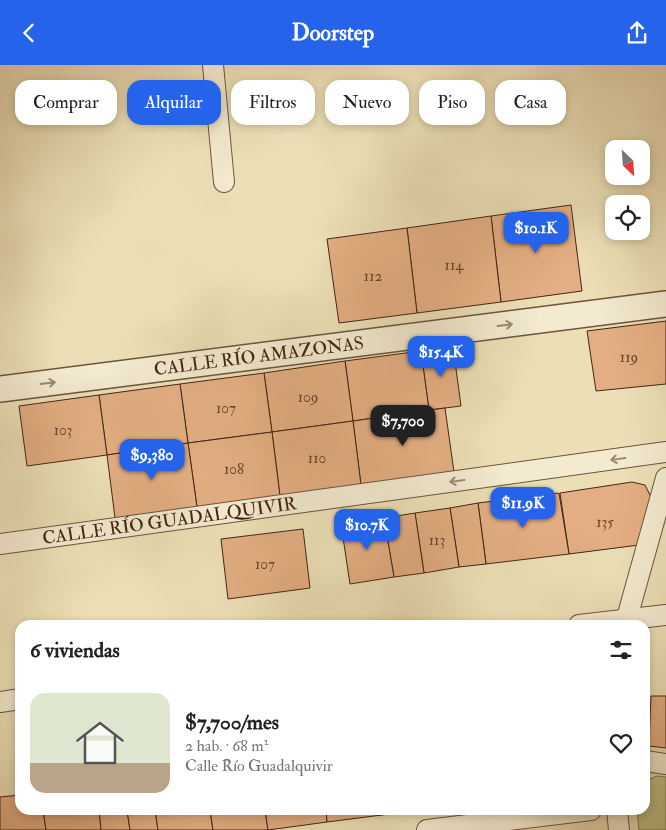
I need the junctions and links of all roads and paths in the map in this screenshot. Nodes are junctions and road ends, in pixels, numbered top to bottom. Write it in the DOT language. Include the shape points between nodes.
graph roads {
  1 [pos="213,65"];
  2 [pos="224,182"];
  3 [pos="666,304"];
  4 [pos="0,389"];
  5 [pos="666,452"];
  6 [pos="666,478"];
  7 [pos="0,544"];
  8 [pos="666,615"];
  9 [pos="627,620"];
  10 [pos="637,620"];
  11 [pos="15,700"];
  12 [pos="0,702"];
  13 [pos="650,762"];
  14 [pos="666,765"];
  15 [pos="551,815"];
  16 [pos="618,815"];
  17 [pos="427,830"];
  18 [pos="619,830"];
  1 -- 2 [label="street"];
  4 -- 3 [label="street, CALLE RÍO AMAZONAS, one-way"];
  5 -- 7 [label="street, CALLE RÍO GUADALQUIVIR, one-way"];
  6 -- 9 [label="street"];
  8 -- 10 [label="street"];
  11 -- 12 [label="street"];
  13 -- 14 [label="street"];
  15 -- 17 [label="street"];
  16 -- 18 [label="street"];
}
